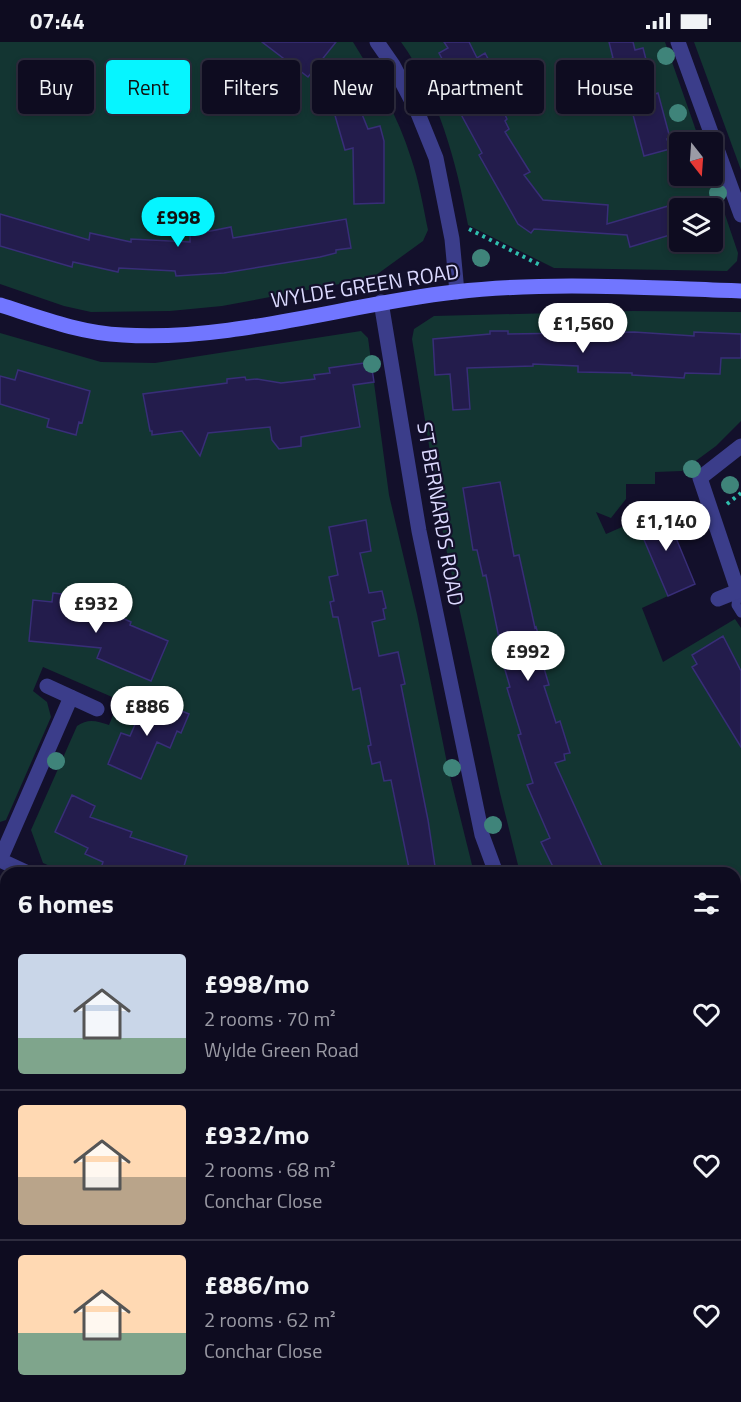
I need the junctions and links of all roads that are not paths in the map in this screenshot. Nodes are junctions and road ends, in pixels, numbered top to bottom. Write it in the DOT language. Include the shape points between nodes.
graph roads {
  1 [pos="377,42"];
  2 [pos="678,42"];
  3 [pos="741,215"];
  4 [pos="741,291"];
  5 [pos="457,292"];
  6 [pos="381,302"];
  7 [pos="0,305"];
  8 [pos="741,446"];
  9 [pos="738,591"];
  10 [pos="718,599"];
  11 [pos="741,614"];
  12 [pos="47,686"];
  13 [pos="71,697"];
  14 [pos="97,709"];
  15 [pos="0,860"];
  16 [pos="15,867"];
  17 [pos="494,867"];
  1 -- 5 [label="street" via="417,111 436,158"];
  2 -- 3 [label="street"];
  4 -- 5 [label="street, WYLDE GREEN ROAD" via="583,287"];
  5 -- 6 [label="street, WYLDE GREEN ROAD"];
  6 -- 7 [label="street, WYLDE GREEN ROAD" via="238,328 122,336 68,328"];
  6 -- 17 [label="street, ST BERNARDS ROAD" via="419,531 482,835"];
  8 -- 9 [label="street" via="700,478"];
  9 -- 10 [label="street"];
  9 -- 11 [label="lane" via="736,605"];
  12 -- 13 [label="street"];
  13 -- 14 [label="street"];
  13 -- 15 [label="street"];
  15 -- 16 [label="street"];
}
